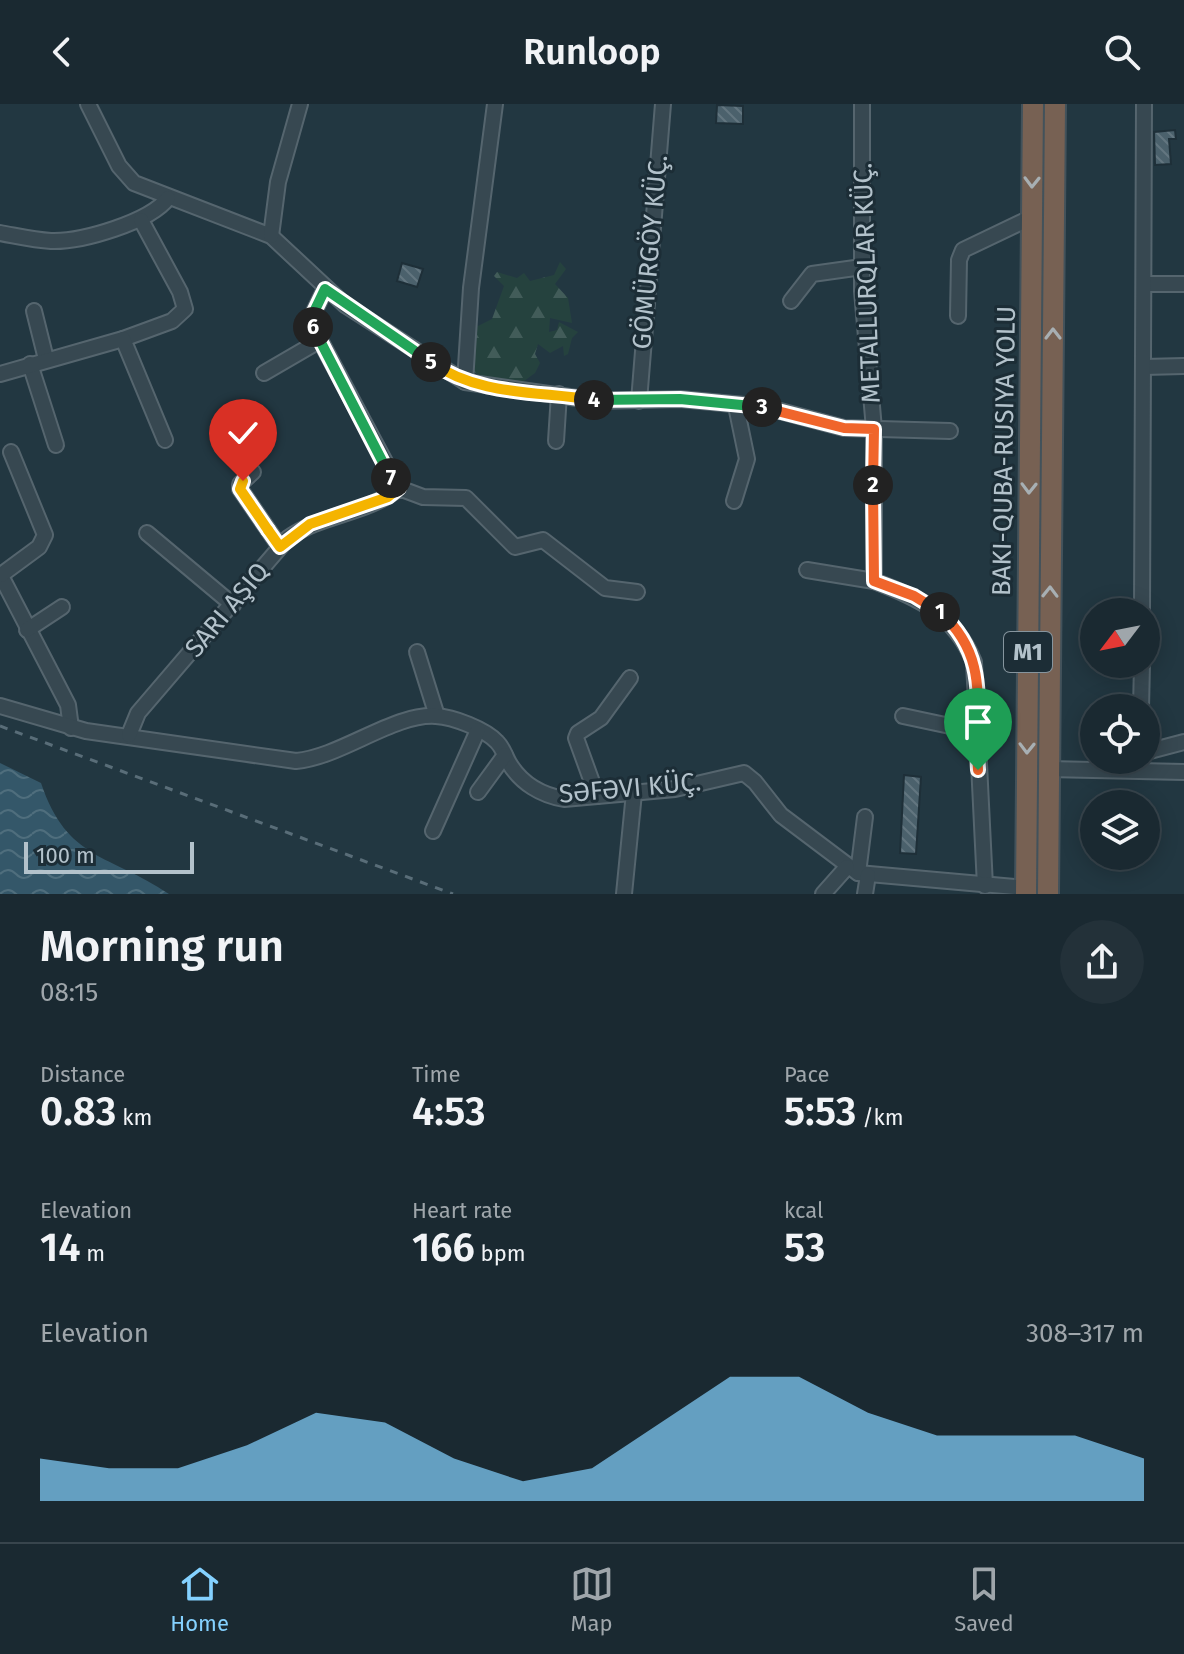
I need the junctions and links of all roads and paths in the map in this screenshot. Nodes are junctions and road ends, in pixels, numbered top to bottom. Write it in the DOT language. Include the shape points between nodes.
graph roads {
  1 [pos="88,104"];
  2 [pos="300,104"];
  3 [pos="495,104"];
  4 [pos="663,104"];
  5 [pos="862,104"];
  6 [pos="1033,104"];
  7 [pos="1055,104"];
  8 [pos="1144,104"];
  9 [pos="168,198"];
  10 [pos="1032,217"];
  11 [pos="141,220"];
  12 [pos="0,233"];
  13 [pos="271,236"];
  14 [pos="862,267"];
  15 [pos="1144,284"];
  16 [pos="1184,284"];
  17 [pos="325,289"];
  18 [pos="791,301"];
  19 [pos="34,311"];
  20 [pos="958,316"];
  21 [pos="123,339"];
  22 [pos="319,341"];
  23 [pos="46,359"];
  24 [pos="30,364"];
  25 [pos="1184,366"];
  26 [pos="1144,367"];
  27 [pos="264,373"];
  28 [pos="0,374"];
  29 [pos="465,382"];
  30 [pos="559,394"];
  31 [pos="639,401"];
  32 [pos="736,406"];
  33 [pos="874,429"];
  34 [pos="950,431"];
  35 [pos="165,440"];
  36 [pos="556,441"];
  37 [pos="56,445"];
  38 [pos="11,452"];
  39 [pos="253,472"];
  40 [pos="399,488"];
  41 [pos="734,501"];
  42 [pos="147,533"];
  43 [pos="280,547"];
  44 [pos="807,570"];
  45 [pos="0,575"];
  46 [pos="874,581"];
  47 [pos="637,592"];
  48 [pos="1142,598"];
  49 [pos="233,605"];
  50 [pos="62,607"];
  51 [pos="27,630"];
  52 [pos="417,652"];
  53 [pos="630,678"];
  54 [pos="0,706"];
  55 [pos="437,716"];
  56 [pos="903,716"];
  57 [pos="977,727"];
  58 [pos="71,728"];
  59 [pos="478,730"];
  60 [pos="129,735"];
  61 [pos="1184,742"];
  62 [pos="1160,748"];
  63 [pos="505,755"];
  64 [pos="1080,768"];
  65 [pos="1048,769"];
  66 [pos="1160,769"];
  67 [pos="1184,772"];
  68 [pos="478,792"];
  69 [pos="634,793"];
  70 [pos="597,796"];
  71 [pos="865,817"];
  72 [pos="433,831"];
  73 [pos="858,872"];
  74 [pos="985,886"];
  75 [pos="1026,891"];
  76 [pos="624,894"];
  77 [pos="823,894"];
  78 [pos="865,894"];
  79 [pos="1048,894"];
  1 -- 9 [label="street" via="125,175"];
  2 -- 13 [label="street" via="278,182"];
  3 -- 29 [label="street" via="471,288"];
  4 -- 31 [label="street, GÖMÜRGÖY KÜÇ."];
  5 -- 14 [label="street, METALLURQLAR KÜÇ."];
  6 -- 10 [label="highway, M1, one-way"];
  65 -- 7 [label="highway, M1, one-way"];
  8 -- 15 [label="street"];
  9 -- 11 [label="street"];
  9 -- 13 [label="street"];
  10 -- 20 [label="street" via="963,250"];
  10 -- 75 [label="highway, M1, one-way"];
  11 -- 12 [label="street" via="53,241"];
  11 -- 21 [label="street" via="185,309 172,321"];
  13 -- 17 [label="street"];
  14 -- 18 [label="street" via="818,270"];
  14 -- 33 [label="street, METALLURQLAR KÜÇ."];
  15 -- 16 [label="street"];
  15 -- 26 [label="street"];
  17 -- 22 [label="street" via="313,314"];
  17 -- 29 [label="street"];
  19 -- 23 [label="street"];
  21 -- 23 [label="street"];
  21 -- 35 [label="street"];
  22 -- 27 [label="street"];
  22 -- 40 [label="street"];
  23 -- 24 [label="street"];
  24 -- 28 [label="street"];
  24 -- 37 [label="street"];
  25 -- 26 [label="street"];
  26 -- 48 [label="street"];
  29 -- 30 [label="street"];
  30 -- 31 [label="street"];
  30 -- 36 [label="street"];
  31 -- 32 [label="street" via="680,399"];
  32 -- 33 [label="street"];
  32 -- 41 [label="street" via="747,459"];
  33 -- 34 [label="street"];
  33 -- 46 [label="street, METALLURQLAR KÜÇ."];
  38 -- 45 [label="street" via="45,535 39,547"];
  39 -- 43 [label="street" via="240,489"];
  40 -- 43 [label="street" via="378,501 310,524"];
  40 -- 47 [label="street" via="423,497 466,498 515,547 543,540 605,588"];
  42 -- 49 [label="street"];
  43 -- 49 [label="street"];
  44 -- 46 [label="street"];
  45 -- 51 [label="street"];
  46 -- 57 [label="street" via="933,607 967,644 978,677"];
  49 -- 60 [label="street" via="138,713"];
  50 -- 51 [label="street"];
  51 -- 58 [label="street" via="68,705"];
  52 -- 55 [label="street"];
  53 -- 70 [label="street" via="601,718 576,738"];
  54 -- 58 [label="street"];
  55 -- 59 [label="street, SƏFƏVI KÜÇ."];
  55 -- 60 [label="street" via="404,722 319,757 296,761"];
  56 -- 57 [label="street"];
  57 -- 74 [label="street"];
  58 -- 60 [label="street"];
  59 -- 63 [label="street, SƏFƏVI KÜÇ." via="495,740"];
  59 -- 72 [label="street"];
  61 -- 62 [label="street"];
  63 -- 68 [label="street"];
  63 -- 70 [label="street, SƏFƏVI KÜÇ." via="514,771 547,796"];
  64 -- 65 [label="street"];
  65 -- 79 [label="highway, M1"];
  66 -- 67 [label="street"];
  69 -- 70 [label="street, SƏFƏVI KÜÇ."];
  69 -- 73 [label="street, SƏFƏVI KÜÇ." via="744,773 781,815"];
  69 -- 76 [label="street"];
  71 -- 73 [label="street"];
  73 -- 74 [label="street"];
  73 -- 77 [label="street"];
  73 -- 78 [label="street"];
  74 -- 75 [label="street"];
}
